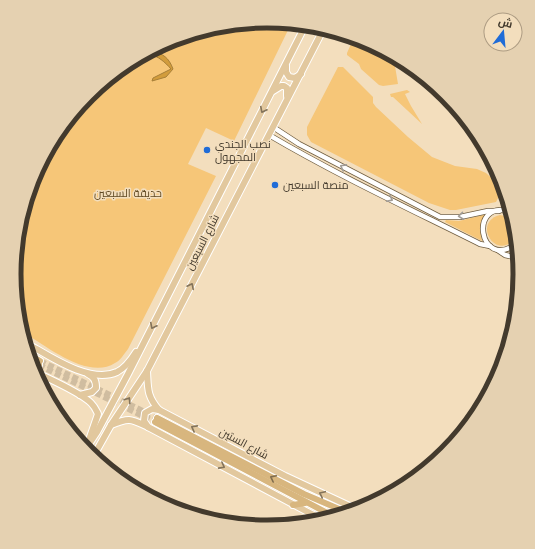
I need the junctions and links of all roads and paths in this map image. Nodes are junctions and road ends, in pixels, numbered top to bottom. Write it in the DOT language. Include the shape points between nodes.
graph roads {
  1 [pos="303,31"];
  2 [pos="321,34"];
  3 [pos="287,63"];
  4 [pos="301,74"];
  5 [pos="272,92"];
  6 [pos="287,100"];
  7 [pos="273,127"];
  8 [pos="269,135"];
  9 [pos="412,203"];
  10 [pos="409,208"];
  11 [pos="499,211"];
  12 [pos="506,211"];
  13 [pos="440,217"];
  14 [pos="437,222"];
  15 [pos="490,246"];
  16 [pos="512,247"];
  17 [pos="496,249"];
  18 [pos="513,257"];
  19 [pos="146,340"];
  20 [pos="31,346"];
  21 [pos="147,371"];
  22 [pos="87,374"];
  23 [pos="43,376"];
  24 [pos="80,395"];
  25 [pos="159,410"];
  26 [pos="111,425"];
  27 [pos="148,427"];
  28 [pos="88,444"];
  29 [pos="89,445"];
  30 [pos="95,451"];
  31 [pos="305,503"];
  32 [pos="293,505"];
  33 [pos="350,507"];
  34 [pos="341,510"];
  35 [pos="328,514"];
  36 [pos="315,516"];
  1 -- 3 [label="main road, شارع السبعين"];
  2 -- 4 [label="main road, شارع السبعين"];
  3 -- 4 [label="main road" via="286,72 289,77 295,78"];
  3 -- 5 [label="main road, شارع السبعين"];
  4 -- 6 [label="main road, شارع السبعين"];
  5 -- 6 [label="main road" via="281,86 286,87"];
  5 -- 19 [label="main road, شارع السبعين, one-way"];
  6 -- 7 [label="main road, شارع السبعين"];
  7 -- 8 [label="main road, شارع السبعين"];
  9 -- 7 [label="street, one-way" via="299,144"];
  8 -- 10 [label="street, one-way"];
  21 -- 8 [label="main road, شارع السبعين, one-way"];
  9 -- 10 [label="street"];
  9 -- 13 [label="street"];
  10 -- 14 [label="street"];
  11 -- 12 [label="street"];
  11 -- 13 [label="street, one-way"];
  11 -- 15 [label="street" via="490,215 483,225 483,236"];
  13 -- 14 [label="street"];
  14 -- 15 [label="street" via="480,244"];
  15 -- 17 [label="street"];
  16 -- 17 [label="street"];
  17 -- 18 [label="street"];
  19 -- 22 [label="main road" via="117,372 103,375"];
  19 -- 29 [label="main road, شارع السبعين"];
  20 -- 22 [label="main road"];
  21 -- 25 [label="main road, شارع الستين" via="148,393"];
  26 -- 21 [label="main road, شارع السبعين, one-way"];
  22 -- 24 [label="main road" via="96,381 96,388 92,392"];
  23 -- 24 [label="main road"];
  24 -- 28 [label="main road" via="90,402 98,414"];
  25 -- 27 [label="main road" via="152,409 146,413 144,421"];
  33 -- 25 [label="main road, شارع الستين, one-way" via="296,482"];
  26 -- 27 [label="main road" via="128,419"];
  26 -- 30 [label="main road, شارع السبعين"];
  27 -- 32 [label="main road, one-way"];
  31 -- 32 [label="highway"];
  34 -- 31 [label="highway, شارع الستين, one-way" via="156,420"];
  31 -- 35 [label="highway, شارع الستين"];
  32 -- 36 [label="main road"];
}
